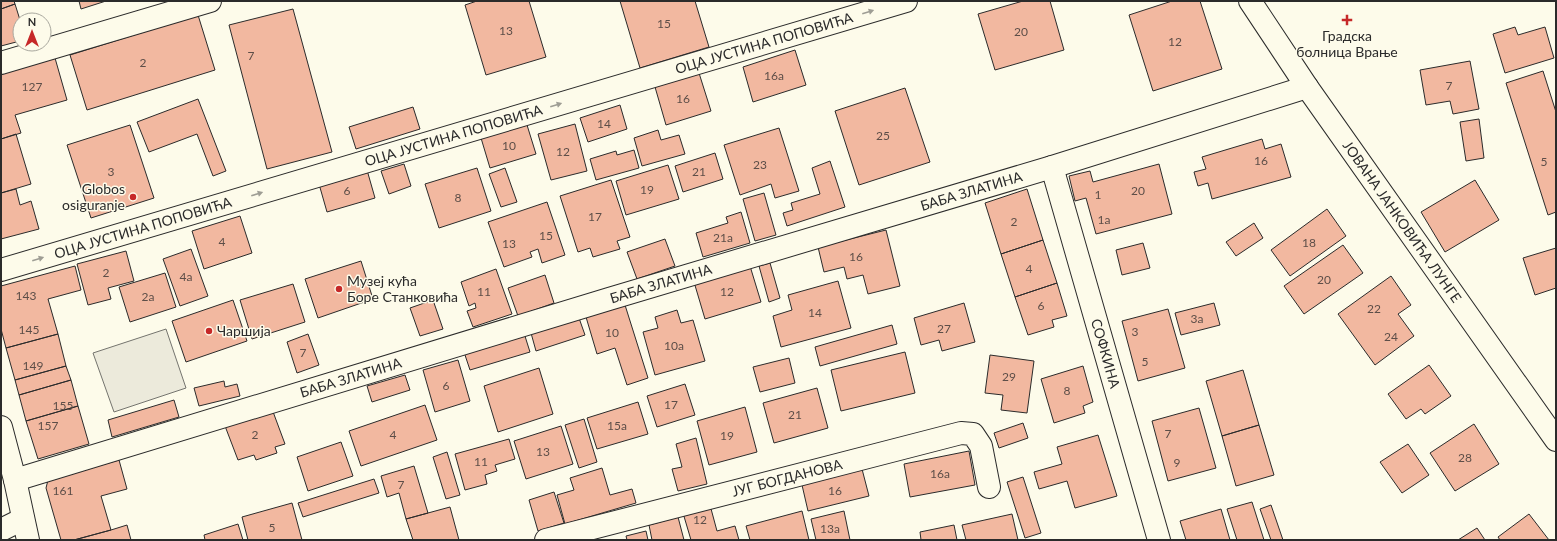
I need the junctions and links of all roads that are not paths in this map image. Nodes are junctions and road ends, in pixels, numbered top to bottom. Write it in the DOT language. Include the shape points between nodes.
graph roads {
  1 [pos="210,1"];
  2 [pos="906,1"];
  3 [pos="1250,1"];
  4 [pos="1,63"];
  5 [pos="1307,87"];
  6 [pos="1052,167"];
  7 [pos="1,270"];
  8 [pos="1,427"];
  9 [pos="1556,440"];
  10 [pos="15,480"];
  11 [pos="989,487"];
  12 [pos="23,519"];
  13 [pos="1,530"];
  14 [pos="28,540"];
  15 [pos="546,540"];
  16 [pos="1159,540"];
  1 -- 4 [label="street"];
  7 -- 2 [label="street, ОЦА ЈУСТИНА ПОПОВИЋА, one-way"];
  3 -- 5 [label="street, ЈОВАНА ЈАНКОВИЋА ЛУНГЕ"];
  5 -- 6 [label="street, БАБА ЗЛАТИНА"];
  5 -- 9 [label="street, ЈОВАНА ЈАНКОВИЋА ЛУНГЕ"];
  6 -- 10 [label="street, БАБА ЗЛАТИНА"];
  6 -- 16 [label="street, СОФКИНА"];
  8 -- 10 [label="street"];
  10 -- 12 [label="street"];
  11 -- 15 [label="street, ЈУГ БОГДАНОВА" via="981,446 973,434 961,433"];
  12 -- 13 [label="street"];
  12 -- 14 [label="street"];
}
